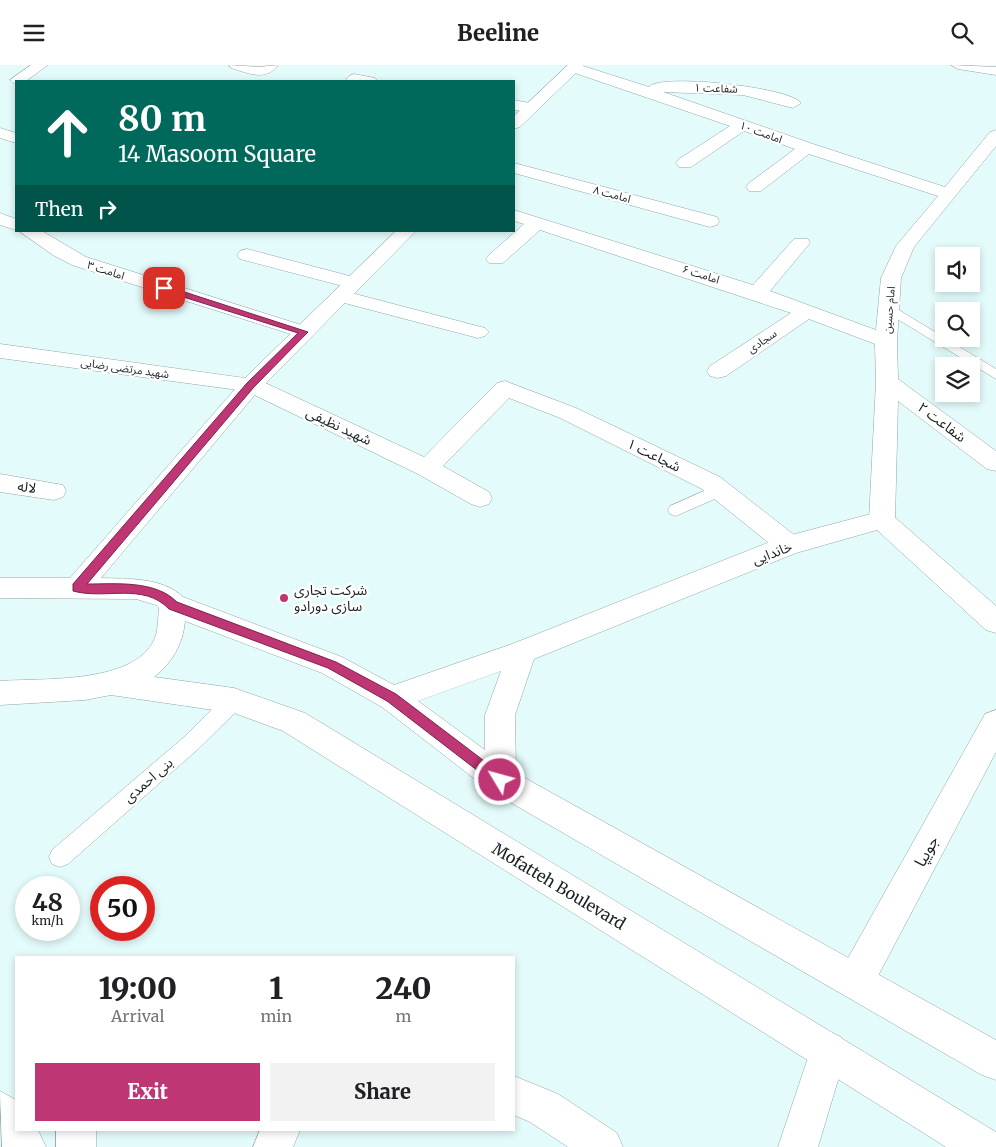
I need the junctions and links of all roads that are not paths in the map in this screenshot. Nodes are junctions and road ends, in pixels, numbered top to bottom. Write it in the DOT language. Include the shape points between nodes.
graph roads {
  1 [pos="41,65"];
  2 [pos="236,65"];
  3 [pos="270,65"];
  4 [pos="958,65"];
  5 [pos="576,66"];
  6 [pos="996,71"];
  7 [pos="0,74"];
  8 [pos="354,79"];
  9 [pos="17,80"];
  10 [pos="21,80"];
  11 [pos="362,80"];
  12 [pos="638,88"];
  13 [pos="793,103"];
  14 [pos="522,106"];
  15 [pos="515,122"];
  16 [pos="742,125"];
  17 [pos="0,133"];
  18 [pos="996,135"];
  19 [pos="15,137"];
  20 [pos="807,148"];
  21 [pos="686,163"];
  22 [pos="515,168"];
  23 [pos="755,187"];
  24 [pos="948,194"];
  25 [pos="515,215"];
  26 [pos="0,219"];
  27 [pos="538,221"];
  28 [pos="710,221"];
  29 [pos="15,225"];
  30 [pos="30,232"];
  31 [pos="406,232"];
  32 [pos="802,243"];
  33 [pos="247,255"];
  34 [pos="496,259"];
  35 [pos="347,290"];
  36 [pos="757,293"];
  37 [pos="889,307"];
  38 [pos="807,311"];
  39 [pos="304,332"];
  40 [pos="478,332"];
  41 [pos="886,341"];
  42 [pos="0,351"];
  43 [pos="718,371"];
  44 [pos="996,375"];
  45 [pos="887,381"];
  46 [pos="250,385"];
  47 [pos="996,463"];
  48 [pos="427,468"];
  49 [pos="0,483"];
  50 [pos="54,491"];
  51 [pos="720,491"];
  52 [pos="480,498"];
  53 [pos="676,510"];
  54 [pos="882,520"];
  55 [pos="789,545"];
  56 [pos="7,584"];
  57 [pos="77,587"];
  58 [pos="173,605"];
  59 [pos="994,618"];
  60 [pos="522,651"];
  61 [pos="113,684"];
  62 [pos="0,693"];
  63 [pos="392,698"];
  64 [pos="234,701"];
  65 [pos="996,723"];
  66 [pos="500,780"];
  67 [pos="60,857"];
  68 [pos="856,980"];
  69 [pos="828,1050"];
  70 [pos="996,1061"];
  71 [pos="515,1095"];
  72 [pos="0,1111"];
  73 [pos="76,1131"];
  74 [pos="280,1131"];
  75 [pos="26,1147"];
  76 [pos="76,1147"];
  77 [pos="273,1147"];
  78 [pos="603,1147"];
  79 [pos="798,1147"];
  80 [pos="983,1147"];
  1 -- 10 [label="street"];
  2 -- 3 [label="street" via="261,72"];
  4 -- 6 [label="street"];
  5 -- 12 [label="street, امامت ۱۰"];
  5 -- 14 [label="street"];
  7 -- 9 [label="street"];
  8 -- 11 [label="street"];
  12 -- 13 [label="street, شفاعت ۱" via="736,88 770,94"];
  12 -- 16 [label="street, امامت ۱۰"];
  14 -- 15 [label="street"];
  16 -- 20 [label="street, امامت ۱۰"];
  16 -- 21 [label="street"];
  17 -- 19 [label="street"];
  18 -- 24 [label="street, امام حسین" via="981,167"];
  20 -- 23 [label="street"];
  20 -- 24 [label="street, امامت ۱۰"];
  22 -- 28 [label="street, امامت ۸"];
  24 -- 37 [label="street, امام حسین" via="905,246 891,278"];
  25 -- 27 [label="street, امامت ۶"];
  26 -- 29 [label="street"];
  27 -- 34 [label="street"];
  27 -- 36 [label="street, امامت ۶"];
  30 -- 39 [label="street, امامت ۳" via="68,257"];
  31 -- 35 [label="street"];
  32 -- 36 [label="street"];
  33 -- 35 [label="street"];
  35 -- 39 [label="street"];
  35 -- 40 [label="street"];
  36 -- 38 [label="street, امامت ۶"];
  37 -- 41 [label="street, امام حسین"];
  37 -- 44 [label="lane"];
  38 -- 41 [label="street, امامت ۶"];
  38 -- 43 [label="street, سجادی"];
  39 -- 46 [label="street"];
  41 -- 45 [label="street, امام حسین"];
  42 -- 46 [label="street, شهید مرتضی رضایی"];
  45 -- 47 [label="street, شفاعت ۲"];
  45 -- 54 [label="street, امام حسین"];
  46 -- 48 [label="street, شهید نظیفی"];
  46 -- 57 [label="street"];
  48 -- 51 [label="street, شجاعت ۱" via="505,388 568,413 711,483"];
  48 -- 52 [label="street, شهید نظیفی"];
  49 -- 50 [label="street, لاله"];
  51 -- 53 [label="lane"];
  51 -- 55 [label="street, شجاعت ۱"];
  54 -- 55 [label="street, خاندایی"];
  54 -- 59 [label="street"];
  55 -- 60 [label="street, خاندایی"];
  56 -- 57 [label="street"];
  57 -- 58 [label="street" via="136,589 165,597"];
  58 -- 61 [label="street" via="174,624 160,658 145,671"];
  58 -- 63 [label="street" via="332,665"];
  60 -- 63 [label="street, خاندایی"];
  60 -- 66 [label="street" via="500,715"];
  61 -- 62 [label="street"];
  61 -- 64 [label="street, Mofatteh Boulevard"];
  63 -- 66 [label="street"];
  64 -- 67 [label="lane, بنی احمدی" via="190,744"];
  64 -- 69 [label="street, Mofatteh Boulevard" via="294,722"];
  65 -- 68 [label="street, جویپا"];
  66 -- 68 [label="street"];
  68 -- 70 [label="street"];
  69 -- 79 [label="street"];
  69 -- 80 [label="street, Mofatteh Boulevard"];
  71 -- 78 [label="street" via="544,1108"];
  72 -- 75 [label="street"];
  73 -- 76 [label="street"];
  74 -- 77 [label="street"];
}
